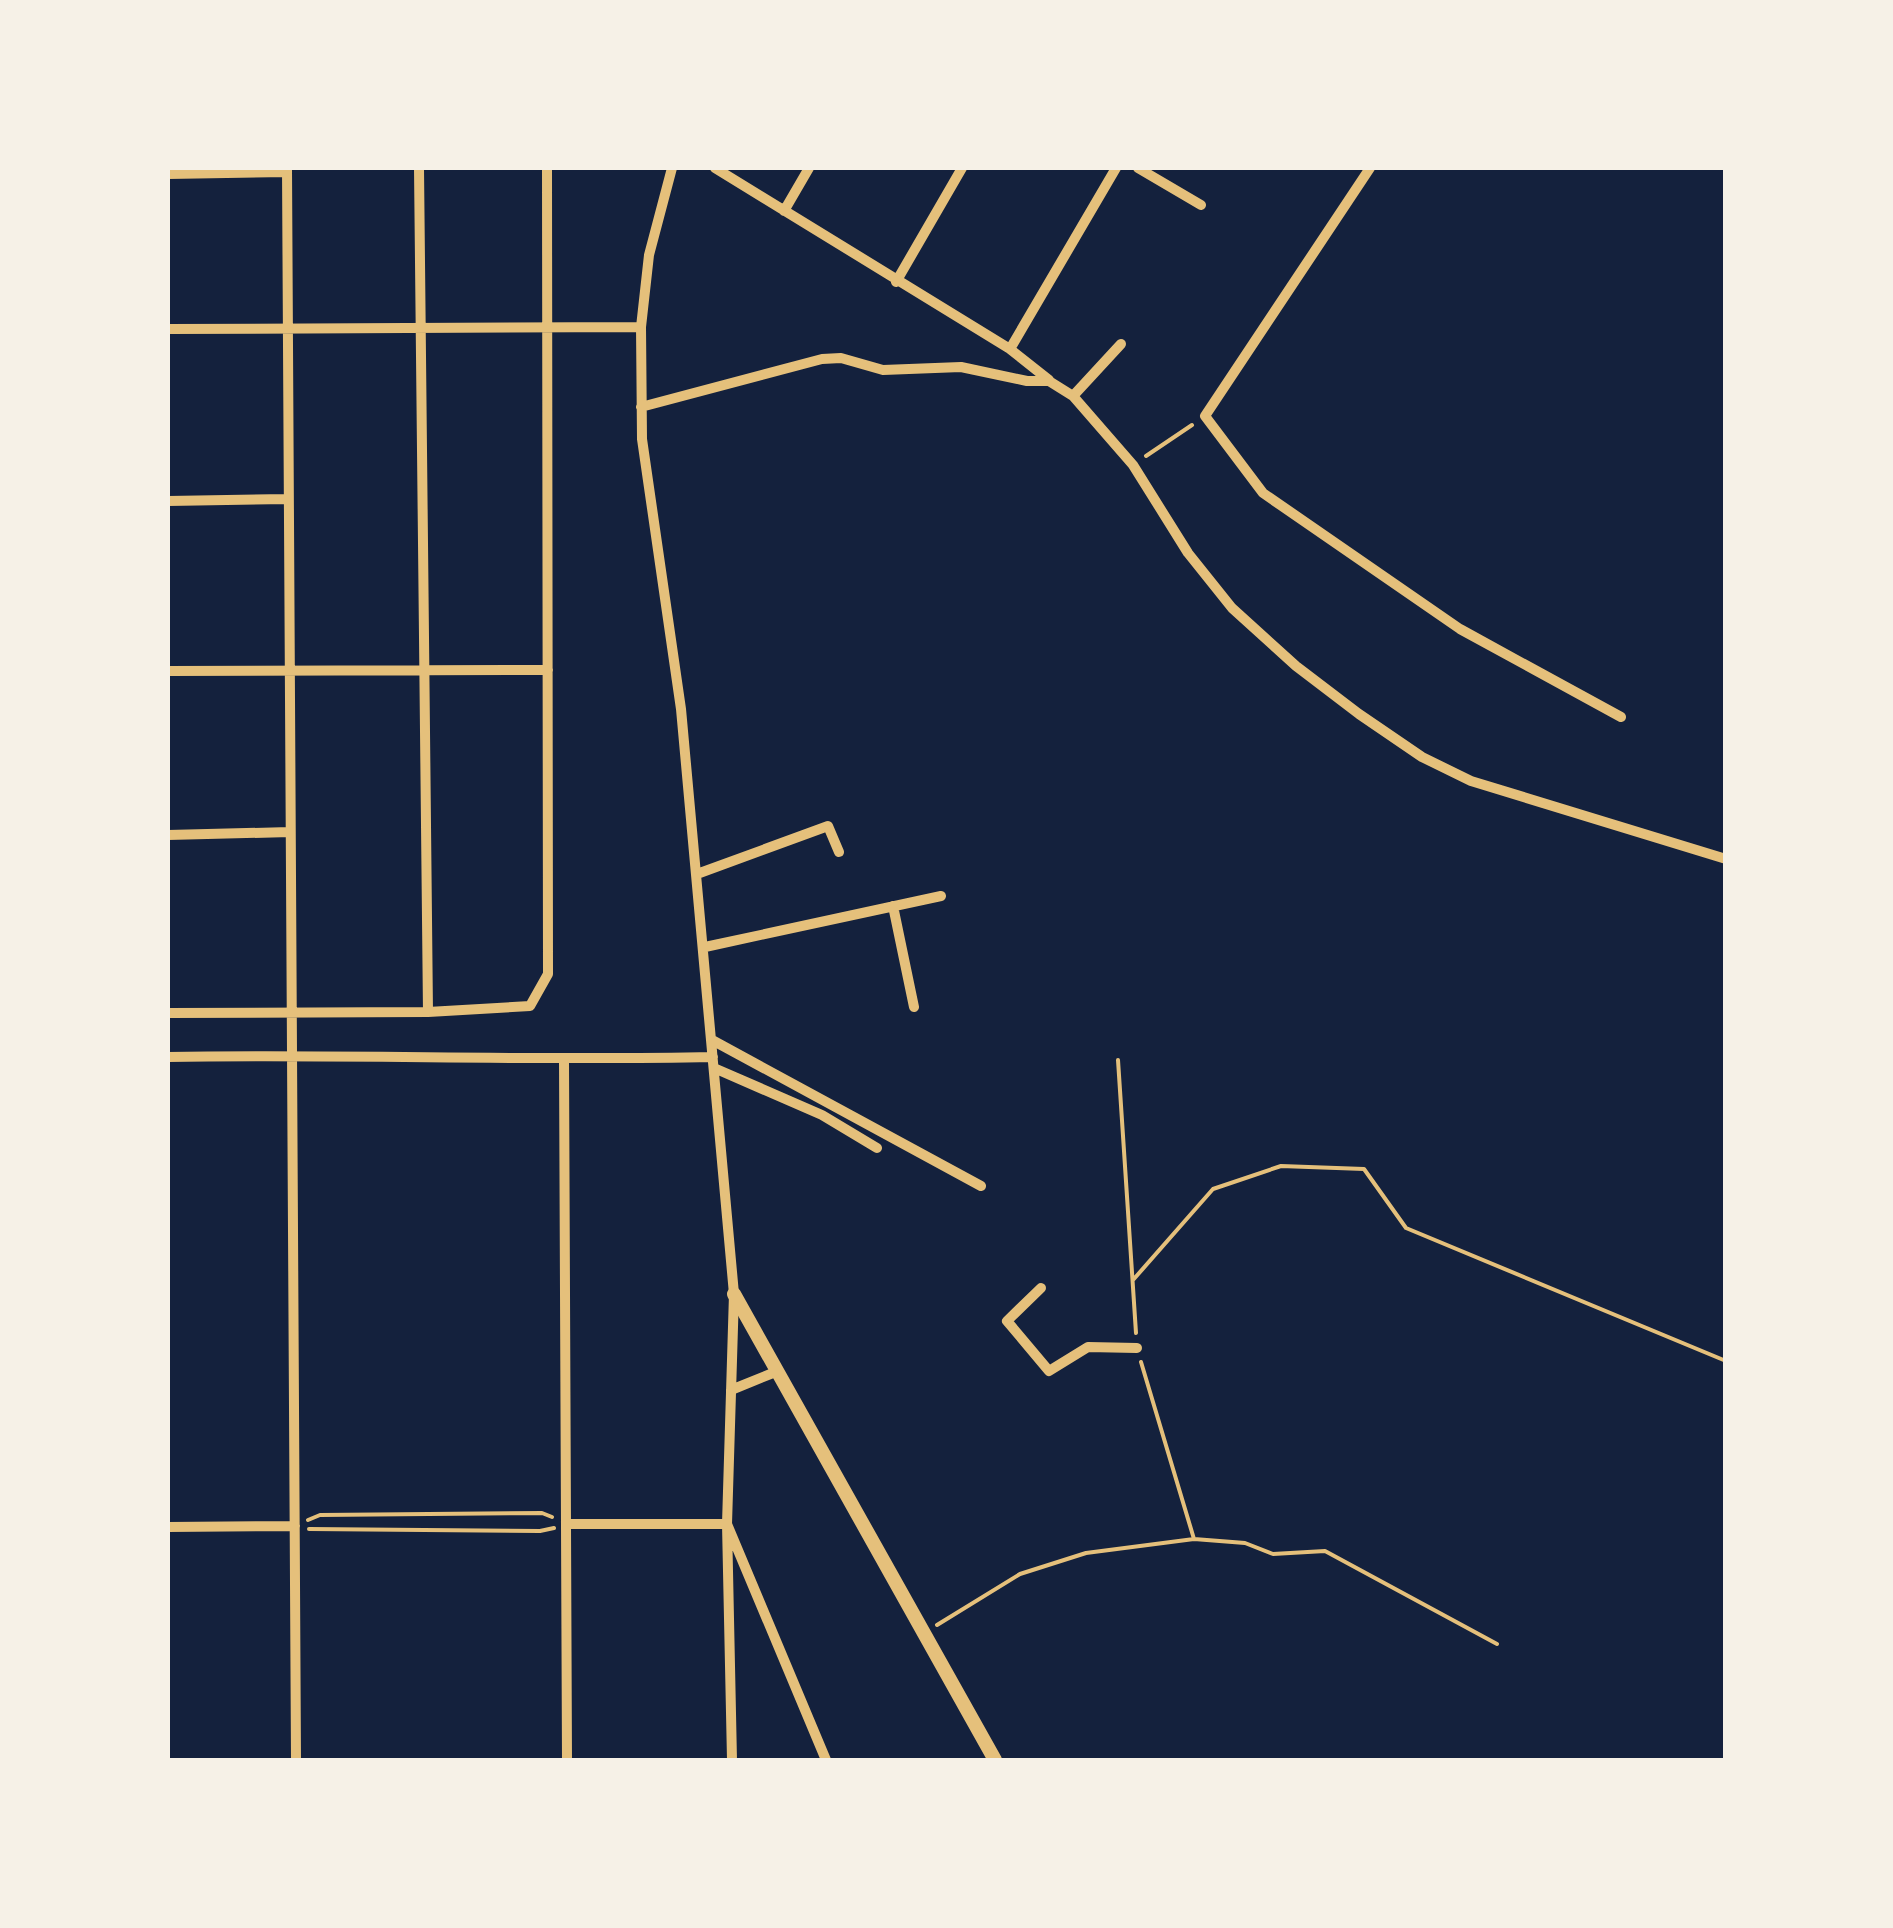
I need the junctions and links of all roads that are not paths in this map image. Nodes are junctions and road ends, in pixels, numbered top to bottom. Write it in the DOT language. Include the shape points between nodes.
graph roads {
  1 [pos="419,168"];
  2 [pos="547,168"];
  3 [pos="672,168"];
  4 [pos="715,168"];
  5 [pos="809,168"];
  6 [pos="962,168"];
  7 [pos="1116,168"];
  8 [pos="1138,168"];
  9 [pos="1370,168"];
  10 [pos="287,170"];
  11 [pos="168,174"];
  12 [pos="1200,205"];
  13 [pos="784,211"];
  14 [pos="896,282"];
  15 [pos="418,328"];
  16 [pos="547,328"];
  17 [pos="640,328"];
  18 [pos="168,329"];
  19 [pos="287,329"];
  20 [pos="1121,344"];
  21 [pos="1010,349"];
  22 [pos="1049,380"];
  23 [pos="1073,396"];
  24 [pos="640,407"];
  25 [pos="287,499"];
  26 [pos="168,501"];
  27 [pos="290,670"];
  28 [pos="423,670"];
  29 [pos="548,670"];
  30 [pos="168,671"];
  31 [pos="1621,716"];
  32 [pos="290,832"];
  33 [pos="168,836"];
  34 [pos="839,852"];
  35 [pos="1726,859"];
  36 [pos="697,874"];
  37 [pos="942,896"];
  38 [pos="893,906"];
  39 [pos="705,947"];
  40 [pos="914,1007"];
  41 [pos="292,1012"];
  42 [pos="428,1012"];
  43 [pos="168,1014"];
  44 [pos="712,1040"];
  45 [pos="292,1055"];
  46 [pos="168,1057"];
  47 [pos="564,1060"];
  48 [pos="713,1063"];
  49 [pos="877,1148"];
  50 [pos="981,1186"];
  51 [pos="1041,1288"];
  52 [pos="734,1294"];
  53 [pos="1137,1348"];
  54 [pos="778,1370"];
  55 [pos="731,1390"];
  56 [pos="567,1524"];
  57 [pos="727,1524"];
  58 [pos="295,1526"];
  59 [pos="168,1527"];
  60 [pos="296,1760"];
  61 [pos="567,1760"];
  62 [pos="732,1760"];
  63 [pos="826,1760"];
  64 [pos="995,1760"];
  1 -- 15 [label="street"];
  2 -- 16 [label="street"];
  3 -- 17 [label="street"];
  4 -- 13 [label="street"];
  5 -- 13 [label="street"];
  6 -- 14 [label="street"];
  7 -- 21 [label="street"];
  8 -- 12 [label="street"];
  9 -- 31 [label="street" via="1204,416 1263,493 1460,629"];
  10 -- 11 [label="street"];
  10 -- 19 [label="street"];
  13 -- 14 [label="street"];
  14 -- 21 [label="street"];
  15 -- 16 [label="street"];
  15 -- 19 [label="street"];
  15 -- 28 [label="street"];
  16 -- 17 [label="street"];
  16 -- 29 [label="street"];
  17 -- 24 [label="street"];
  18 -- 19 [label="street"];
  19 -- 25 [label="street"];
  20 -- 23 [label="street"];
  21 -- 22 [label="street"];
  22 -- 23 [label="street"];
  22 -- 24 [label="street" via="961,367 877,370 822,359"];
  23 -- 35 [label="street" via="1133,465 1232,608 1296,666 1422,757 1471,781"];
  24 -- 36 [label="street"];
  25 -- 26 [label="street"];
  25 -- 27 [label="street"];
  27 -- 28 [label="street"];
  27 -- 30 [label="street"];
  27 -- 32 [label="street"];
  28 -- 29 [label="street"];
  28 -- 42 [label="street"];
  29 -- 42 [label="street" via="548,974 530,1006"];
  32 -- 33 [label="street"];
  32 -- 41 [label="street"];
  34 -- 36 [label="street" via="828,826"];
  36 -- 39 [label="street"];
  37 -- 38 [label="street"];
  38 -- 39 [label="street"];
  38 -- 40 [label="street"];
  39 -- 44 [label="street"];
  41 -- 42 [label="street"];
  41 -- 43 [label="street"];
  41 -- 45 [label="street"];
  44 -- 48 [label="street"];
  44 -- 50 [label="street"];
  45 -- 46 [label="street"];
  45 -- 47 [label="street"];
  45 -- 58 [label="street"];
  47 -- 48 [label="street"];
  47 -- 56 [label="street"];
  48 -- 49 [label="street"];
  48 -- 52 [label="street"];
  51 -- 53 [label="street" via="1008,1320 1049,1371 1088,1347"];
  52 -- 54 [label="street"];
  52 -- 55 [label="street"];
  54 -- 55 [label="street"];
  54 -- 64 [label="street"];
  55 -- 57 [label="street"];
  56 -- 57 [label="street"];
  56 -- 61 [label="street"];
  57 -- 62 [label="street"];
  57 -- 63 [label="street"];
  58 -- 59 [label="street"];
  58 -- 60 [label="street"];
}
